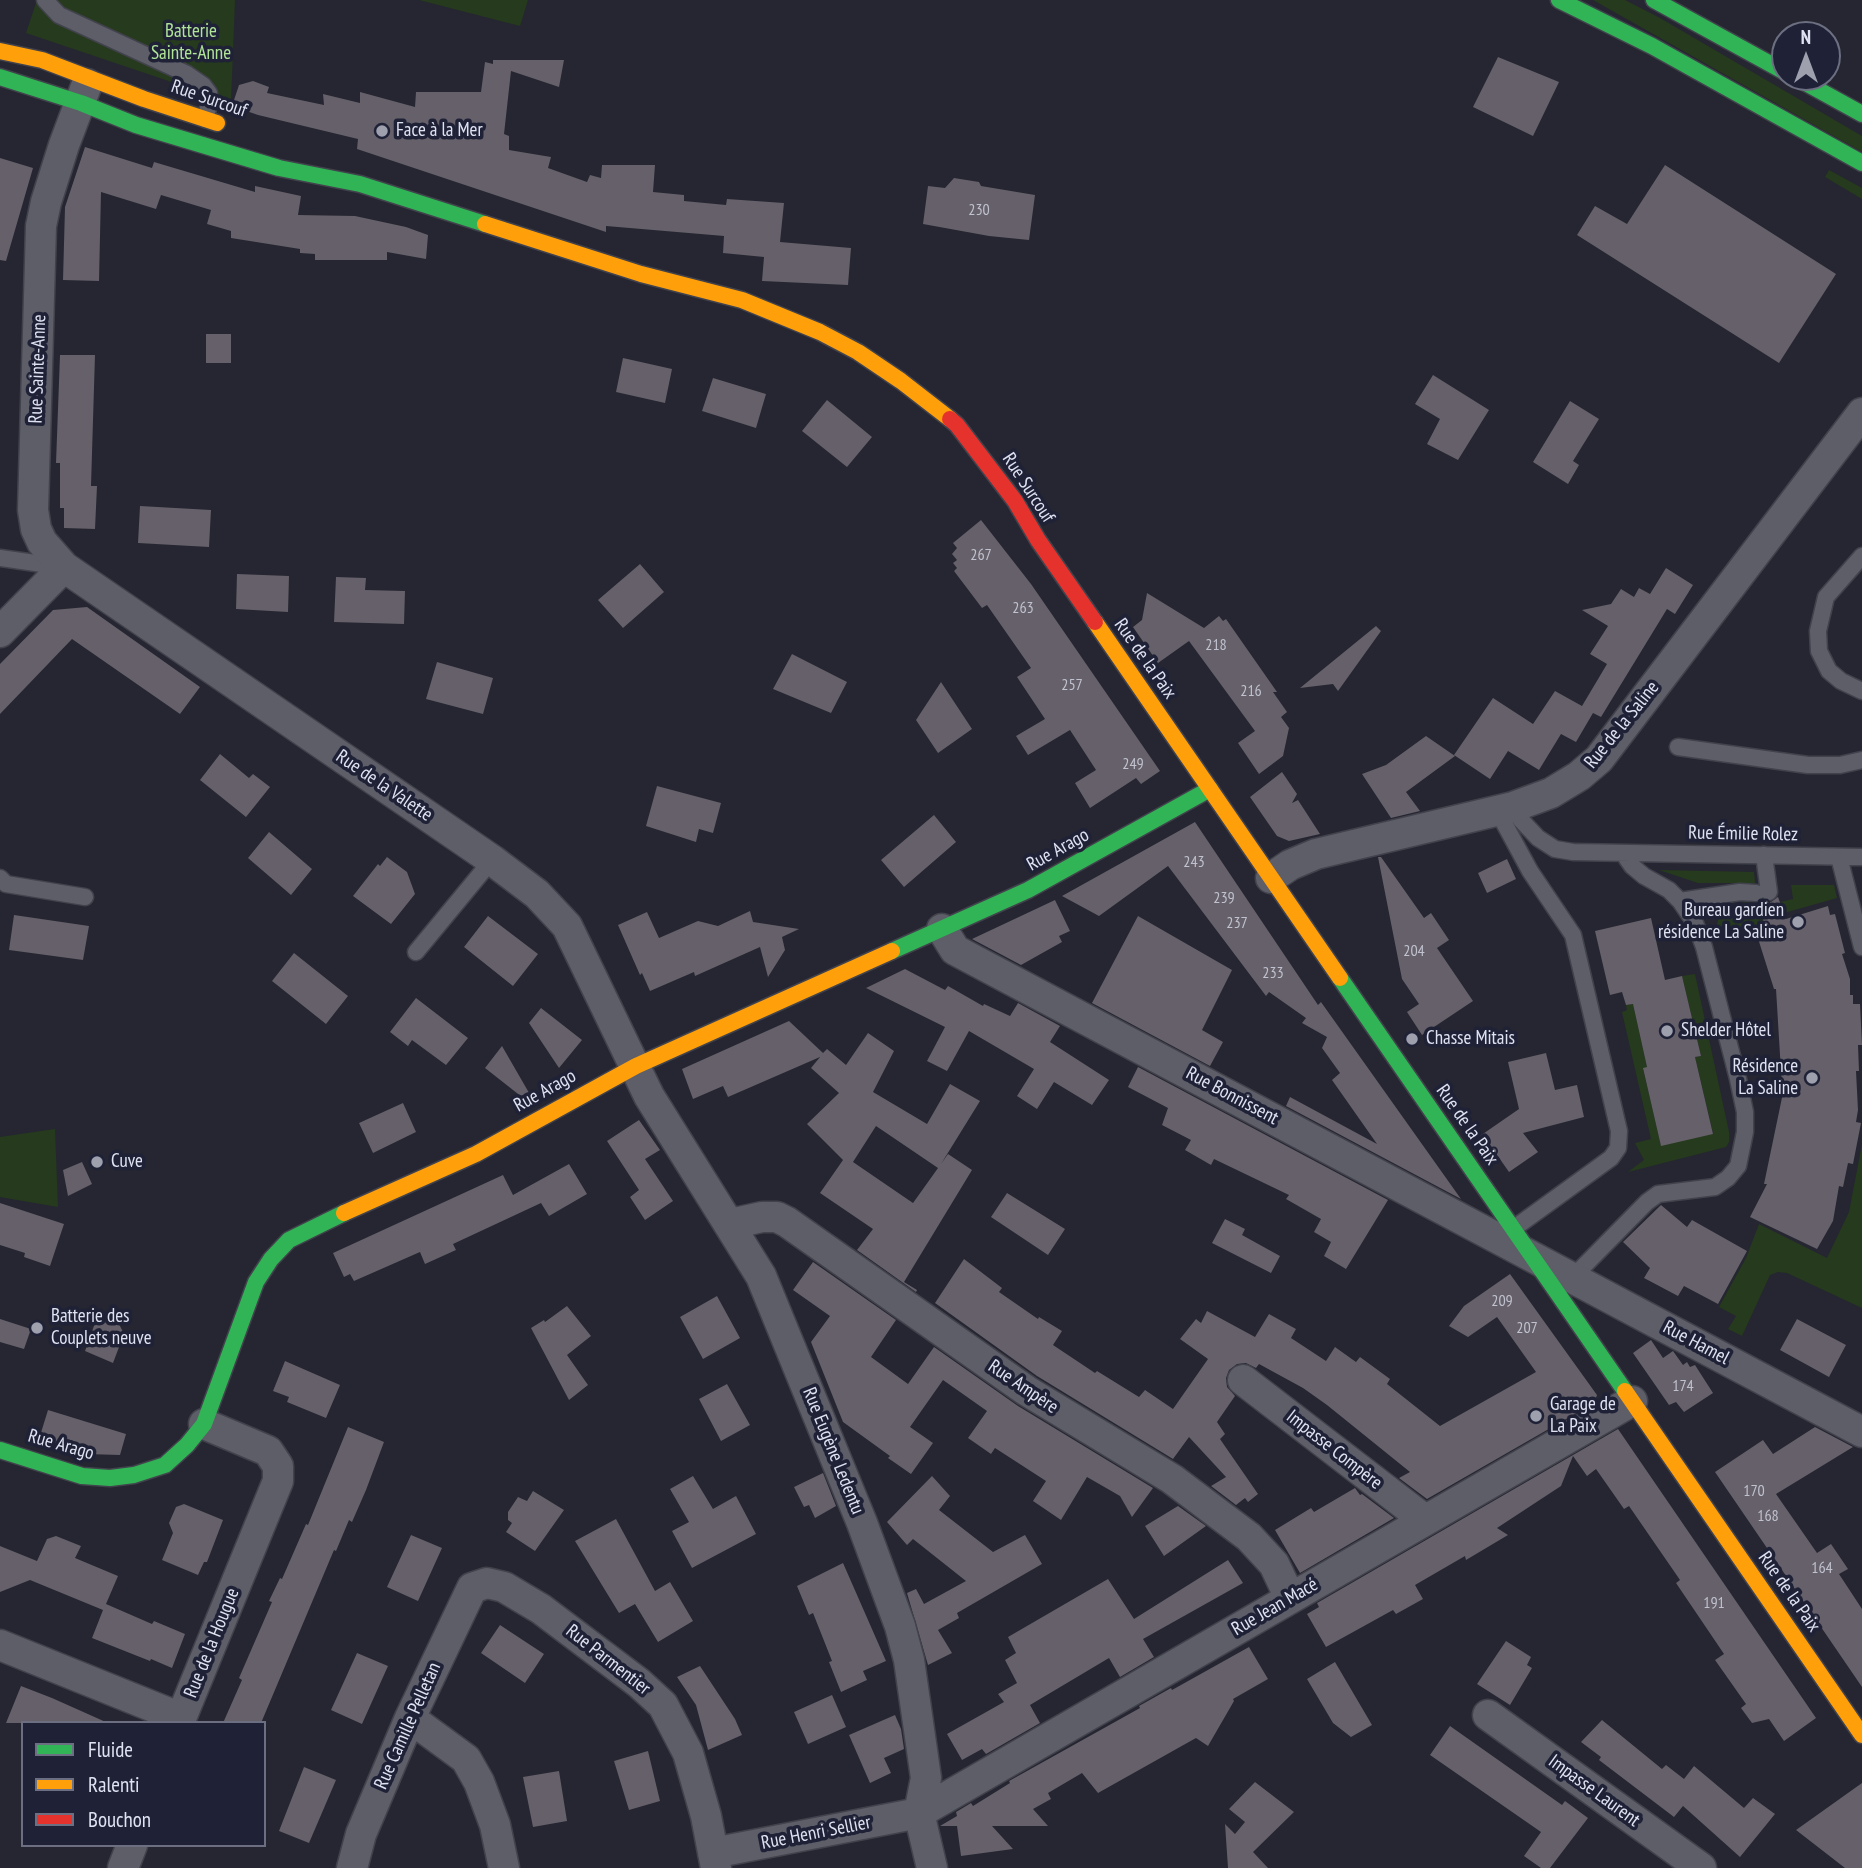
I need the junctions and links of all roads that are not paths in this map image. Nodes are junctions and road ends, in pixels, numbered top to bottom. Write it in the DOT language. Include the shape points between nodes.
graph roads {
  1 [pos="45,0"];
  2 [pos="1559,0"];
  3 [pos="1654,0"];
  4 [pos="0,51"];
  5 [pos="1771,64"];
  6 [pos="0,77"];
  7 [pos="85,90"];
  8 [pos="1820,91"];
  9 [pos="1862,114"];
  10 [pos="205,118"];
  11 [pos="230,128"];
  12 [pos="304,157"];
  13 [pos="1862,163"];
  14 [pos="360,184"];
  15 [pos="642,274"];
  16 [pos="698,306"];
  17 [pos="1862,412"];
  18 [pos="1001,509"];
  19 [pos="1038,540"];
  20 [pos="1862,556"];
  21 [pos="0,558"];
  22 [pos="64,567"];
  23 [pos="0,632"];
  24 [pos="1862,691"];
  25 [pos="1678,747"];
  26 [pos="1862,760"];
  27 [pos="1210,789"];
  28 [pos="1505,808"];
  29 [pos="1623,853"];
  30 [pos="1764,855"];
  31 [pos="1839,857"];
  32 [pos="1862,857"];
  33 [pos="492,860"];
  34 [pos="0,878"];
  35 [pos="1271,878"];
  36 [pos="85,897"];
  37 [pos="1680,901"];
  38 [pos="942,929"];
  39 [pos="1862,947"];
  40 [pos="416,952"];
  41 [pos="636,1066"];
  42 [pos="730,1224"];
  43 [pos="1513,1229"];
  44 [pos="1530,1254"];
  45 [pos="1573,1277"];
  46 [pos="1243,1380"];
  47 [pos="1632,1401"];
  48 [pos="204,1424"];
  49 [pos="1862,1432"];
  50 [pos="0,1450"];
  51 [pos="1425,1520"];
  52 [pos="472,1588"];
  53 [pos="1290,1598"];
  54 [pos="0,1645"];
  55 [pos="1488,1715"];
  56 [pos="410,1717"];
  57 [pos="180,1721"];
  58 [pos="1862,1735"];
  59 [pos="919,1813"];
  60 [pos="131,1847"];
  61 [pos="715,1860"];
  62 [pos="123,1868"];
  63 [pos="352,1868"];
  64 [pos="505,1868"];
  65 [pos="932,1868"];
  66 [pos="1701,1868"];
  1 -- 10 [label="lane" via="59,15 203,85 209,93"];
  2 -- 13 [label="main road"];
  3 -- 5 [label="main road"];
  4 -- 7 [label="main road, Rue Surcouf" via="42,60"];
  6 -- 7 [label="main road, Rue Surcouf"];
  7 -- 10 [label="main road, Rue Surcouf" via="144,99"];
  7 -- 14 [label="main road, Rue Surcouf" via="136,125 279,167"];
  7 -- 22 [label="street, Rue Sainte-Anne" via="41,226 33,510 42,542"];
  8 -- 9 [label="main road"];
  10 -- 11 [label="main road, Rue Surcouf"];
  12 -- 14 [label="main road, Rue Surcouf"];
  14 -- 15 [label="main road, Rue Surcouf"];
  15 -- 16 [label="main road, Rue Surcouf"];
  15 -- 19 [label="main road, Rue Surcouf" via="742,300 858,352 957,425 1016,501"];
  17 -- 28 [label="street, Rue de la Saline" via="1599,759 1551,793"];
  18 -- 19 [label="main road, Rue Surcouf"];
  19 -- 27 [label="main road, Rue de la Paix"];
  20 -- 24 [label="lane" via="1826,597 1818,631 1819,651 1829,671"];
  21 -- 22 [label="lane"];
  22 -- 23 [label="street"];
  22 -- 33 [label="street, Rue de la Valette"];
  25 -- 26 [label="lane" via="1808,765"];
  27 -- 35 [label="main road, Rue de la Paix"];
  27 -- 38 [label="main road, Rue Arago" via="1028,891"];
  28 -- 29 [label="lane, Rue Émilie Rolez" via="1555,849"];
  28 -- 35 [label="street, Rue de la Saline" via="1316,854"];
  28 -- 43 [label="lane" via="1530,871 1573,935 1620,1140 1605,1164"];
  29 -- 30 [label="lane, Rue Émilie Rolez"];
  29 -- 37 [label="lane" via="1644,876"];
  30 -- 31 [label="lane, Rue Émilie Rolez"];
  30 -- 37 [label="lane" via="1763,892"];
  31 -- 32 [label="lane, Rue Émilie Rolez"];
  31 -- 39 [label="lane"];
  33 -- 40 [label="lane"];
  33 -- 41 [label="street, Rue de la Valette" via="537,894 567,926"];
  34 -- 36 [label="lane" via="6,884"];
  35 -- 43 [label="main road, Rue de la Paix"];
  37 -- 45 [label="lane" via="1704,947 1738,1079 1745,1112 1743,1150 1738,1167 1715,1187 1658,1194 1647,1202"];
  38 -- 41 [label="main road, Rue Arago"];
  38 -- 44 [label="street, Rue Bonnissent" via="955,950"];
  41 -- 42 [label="street, Rue Eugène Ledentu" via="649,1096"];
  41 -- 48 [label="main road, Rue Arago" via="476,1154 289,1240 256,1282"];
  42 -- 53 [label="street, Rue Ampère" via="762,1217 787,1222 1027,1391 1172,1479 1249,1537 1274,1563"];
  42 -- 59 [label="street, Rue Eugène Ledentu" via="775,1307 900,1626 926,1778"];
  43 -- 44 [label="main road, Rue de la Paix"];
  44 -- 45 [label="street, Rue Hamel"];
  44 -- 47 [label="main road, Rue de la Paix"];
  45 -- 49 [label="street, Rue Hamel"];
  46 -- 51 [label="street, Impasse Compère"];
  47 -- 51 [label="street, Rue Jean Macé"];
  47 -- 58 [label="main road, Rue de la Paix"];
  48 -- 50 [label="main road, Rue Arago" via="165,1465 134,1475 82,1476"];
  48 -- 57 [label="street, Rue de la Hougue" via="268,1451 278,1466 278,1481"];
  51 -- 53 [label="street, Rue Jean Macé"];
  52 -- 56 [label="street, Rue Camille Pelletan"];
  52 -- 61 [label="street, Rue Parmentier" via="487,1583 504,1587 541,1609 663,1705 688,1753"];
  53 -- 59 [label="street, Rue Jean Macé"];
  54 -- 57 [label="street, Rue de la Hougue"];
  55 -- 66 [label="street, Impasse Laurent"];
  56 -- 63 [label="street, Rue Camille Pelletan" via="361,1834"];
  56 -- 64 [label="street" via="466,1759 495,1825"];
  59 -- 61 [label="street, Rue Henri Sellier"];
  59 -- 65 [label="street, Rue Eugène Ledentu"];
  60 -- 62 [label="street"];
}
